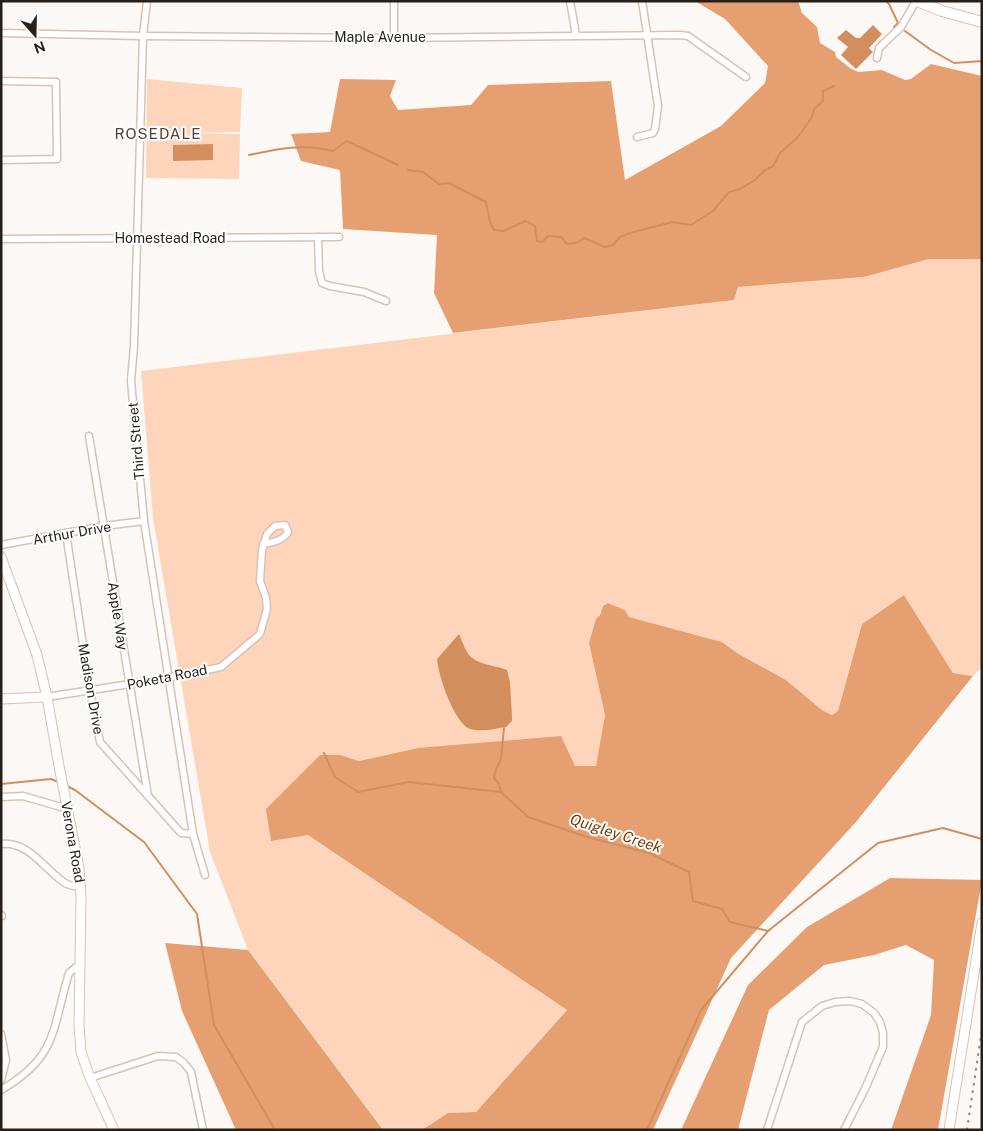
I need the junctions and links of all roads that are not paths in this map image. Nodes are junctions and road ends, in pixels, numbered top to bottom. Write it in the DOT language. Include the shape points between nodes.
graph roads {
  1 [pos="147,1"];
  2 [pos="394,1"];
  3 [pos="570,1"];
  4 [pos="642,1"];
  5 [pos="917,1"];
  6 [pos="982,22"];
  7 [pos="1,33"];
  8 [pos="647,34"];
  9 [pos="576,35"];
  10 [pos="143,36"];
  11 [pos="394,38"];
  12 [pos="877,58"];
  13 [pos="746,77"];
  14 [pos="1,81"];
  15 [pos="637,137"];
  16 [pos="1,160"];
  17 [pos="318,237"];
  18 [pos="339,237"];
  19 [pos="137,238"];
  20 [pos="1,239"];
  21 [pos="386,301"];
  22 [pos="89,436"];
  23 [pos="144,521"];
  24 [pos="104,526"];
  25 [pos="66,533"];
  26 [pos="263,544"];
  27 [pos="1,545"];
  28 [pos="1,557"];
  29 [pos="168,678"];
  30 [pos="129,684"];
  31 [pos="90,691"];
  32 [pos="47,697"];
  33 [pos="1,700"];
  34 [pos="148,796"];
  35 [pos="1,797"];
  36 [pos="68,809"];
  37 [pos="193,834"];
  38 [pos="1,844"];
  39 [pos="205,875"];
  40 [pos="81,887"];
  41 [pos="982,923"];
  42 [pos="80,964"];
  43 [pos="1,1034"];
  44 [pos="90,1078"];
  45 [pos="1,1080"];
  46 [pos="1,1090"];
  47 [pos="114,1130"];
  48 [pos="203,1130"];
  49 [pos="767,1130"];
  50 [pos="844,1130"];
  51 [pos="949,1130"];
  1 -- 10 [label="street, Third Street"];
  2 -- 11 [label="street"];
  3 -- 9 [label="street"];
  4 -- 8 [label="street"];
  5 -- 6 [label="main road"];
  5 -- 12 [label="street" via="901,27 879,48"];
  7 -- 10 [label="street, Maple Avenue"];
  8 -- 9 [label="street, Maple Avenue"];
  8 -- 13 [label="street, Maple Avenue" via="688,36"];
  8 -- 15 [label="street" via="658,106 653,133"];
  9 -- 11 [label="street, Maple Avenue"];
  10 -- 11 [label="street, Maple Avenue"];
  10 -- 19 [label="street, Third Street"];
  14 -- 16 [label="street" via="56,82 57,159"];
  17 -- 18 [label="street, Homestead Road"];
  17 -- 19 [label="street, Homestead Road"];
  17 -- 21 [label="street" via="322,283 364,292"];
  19 -- 20 [label="street, Homestead Road"];
  19 -- 23 [label="street, Third Street" via="131,381"];
  22 -- 24 [label="street, Apple Way"];
  23 -- 24 [label="street, Arthur Drive"];
  23 -- 29 [label="street, Third Street"];
  24 -- 25 [label="street, Arthur Drive"];
  24 -- 30 [label="street, Apple Way"];
  25 -- 27 [label="street, Arthur Drive"];
  25 -- 31 [label="street, Madison Drive"];
  26 -- 29 [label="street, Poketa Road" via="260,581 267,609 260,634 221,667"];
  28 -- 32 [label="street, Verona Road" via="38,655"];
  29 -- 30 [label="street, Poketa Road"];
  29 -- 37 [label="street, Third Street"];
  30 -- 31 [label="street, Poketa Road"];
  30 -- 34 [label="street, Apple Way"];
  31 -- 32 [label="street, Poketa Road"];
  31 -- 34 [label="street, Madison Drive" via="100,742"];
  32 -- 33 [label="street, Poketa Road"];
  32 -- 36 [label="street, Verona Road"];
  34 -- 37 [label="street, Madison Drive" via="181,833"];
  35 -- 36 [label="street" via="23,796"];
  36 -- 40 [label="street, Verona Road"];
  37 -- 39 [label="street, Third Street"];
  38 -- 40 [label="street" via="24,849 66,884"];
  40 -- 42 [label="street, Verona Road"];
  41 -- 51 [label="street"];
  42 -- 44 [label="street, Verona Road" via="81,1052"];
  42 -- 46 [label="street" via="69,973 47,1050 24,1076"];
  43 -- 45 [label="street" via="6,1060"];
  44 -- 47 [label="street, Verona Road"];
  44 -- 48 [label="street" via="158,1056 176,1057 191,1072"];
  49 -- 50 [label="street" via="802,1022 822,1006 850,1001 862,1004 874,1013 883,1033 883,1046"];
}
